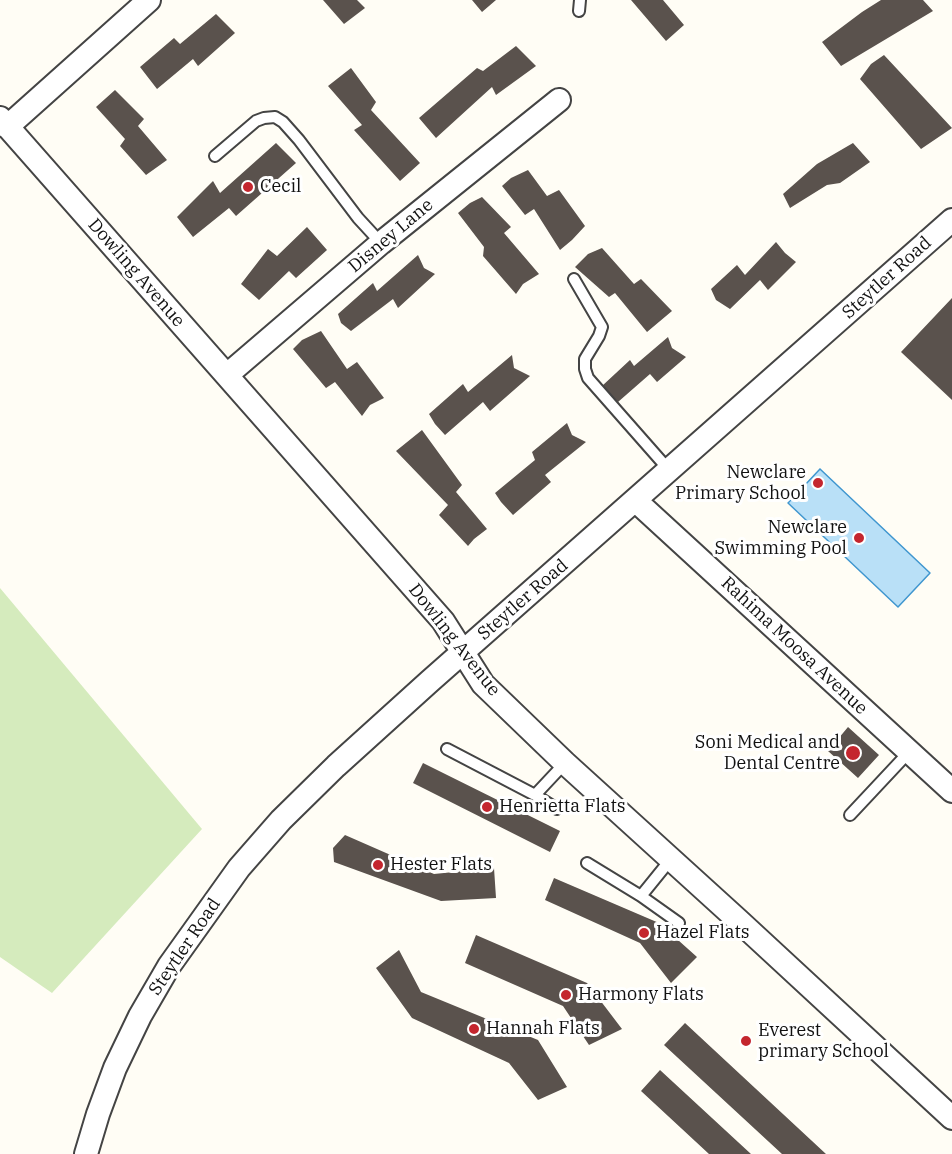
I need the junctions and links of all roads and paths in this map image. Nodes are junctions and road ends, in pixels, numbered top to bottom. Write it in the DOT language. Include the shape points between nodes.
graph roads {
  1 [pos="149,0"];
  2 [pos="559,100"];
  3 [pos="4,122"];
  4 [pos="215,156"];
  5 [pos="952,220"];
  6 [pos="381,243"];
  7 [pos="574,279"];
  8 [pos="227,375"];
  9 [pos="669,470"];
  10 [pos="636,501"];
  11 [pos="463,652"];
  12 [pos="447,749"];
  13 [pos="909,752"];
  14 [pos="565,763"];
  15 [pos="952,792"];
  16 [pos="535,795"];
  17 [pos="557,809"];
  18 [pos="850,815"];
  19 [pos="671,859"];
  20 [pos="587,863"];
  21 [pos="640,896"];
  22 [pos="679,923"];
  23 [pos="952,1118"];
  24 [pos="86,1154"];
  1 -- 3 [label="street"];
  2 -- 6 [label="street, Disney Lane"];
  3 -- 8 [label="street, Dowling Avenue"];
  4 -- 6 [label="lane" via="256,121 275,117 299,140"];
  5 -- 9 [label="street, Steytler Road"];
  6 -- 8 [label="street, Disney Lane"];
  7 -- 9 [label="lane" via="602,327 585,359 588,378"];
  8 -- 11 [label="street, Dowling Avenue" via="438,615"];
  9 -- 10 [label="street, Steytler Road"];
  10 -- 11 [label="street, Steytler Road"];
  10 -- 13 [label="street, Rahima Moosa Avenue"];
  11 -- 14 [label="street, Dowling Avenue" via="483,684"];
  11 -- 24 [label="street, Steytler Road" via="336,766 239,867 169,966 141,1016 115,1068"];
  12 -- 16 [label="lane"];
  13 -- 15 [label="street, Rahima Moosa Avenue"];
  13 -- 18 [label="lane"];
  14 -- 16 [label="lane"];
  14 -- 19 [label="street, Dowling Avenue"];
  16 -- 17 [label="lane"];
  19 -- 21 [label="lane"];
  19 -- 23 [label="street, Dowling Avenue"];
  20 -- 21 [label="lane"];
  21 -- 22 [label="lane"];
}
